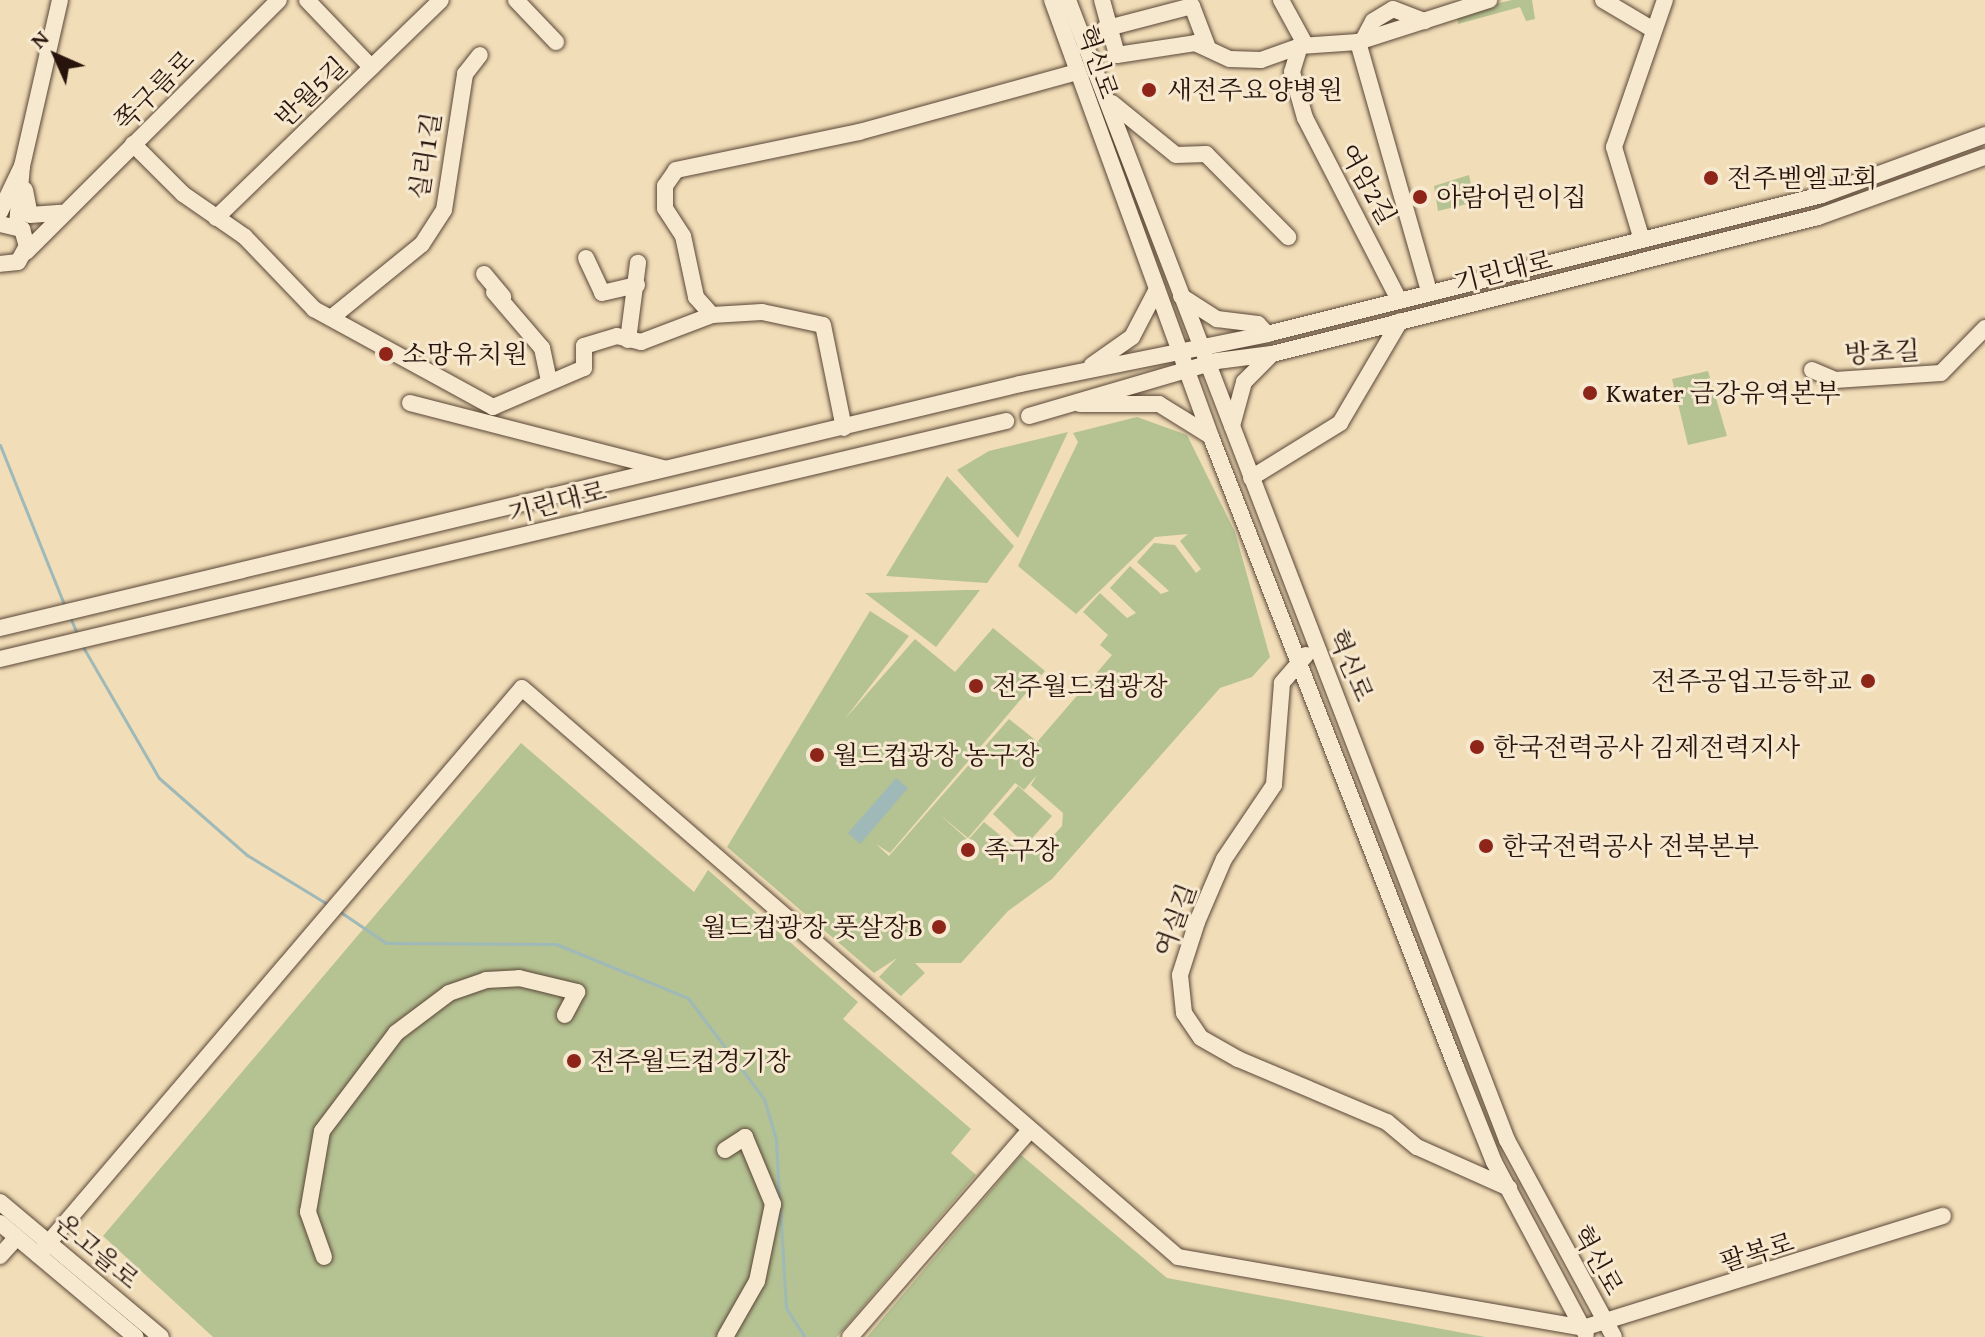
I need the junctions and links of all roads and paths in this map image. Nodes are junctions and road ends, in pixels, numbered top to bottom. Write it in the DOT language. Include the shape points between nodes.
graph roads {
  1 [pos="60,0"];
  2 [pos="279,0"];
  3 [pos="307,0"];
  4 [pos="441,0"];
  5 [pos="516,0"];
  6 [pos="1052,0"];
  7 [pos="1068,0"];
  8 [pos="1102,0"];
  9 [pos="1281,0"];
  10 [pos="1489,0"];
  11 [pos="1603,0"];
  12 [pos="1665,0"];
  13 [pos="1449,4"];
  14 [pos="1104,25"];
  15 [pos="1652,29"];
  16 [pos="1360,41"];
  17 [pos="556,42"];
  18 [pos="1302,45"];
  19 [pos="1208,48"];
  20 [pos="480,55"];
  21 [pos="371,67"];
  22 [pos="1073,73"];
  23 [pos="1107,103"];
  24 [pos="1985,135"];
  25 [pos="133,144"];
  26 [pos="1985,157"];
  27 [pos="22,166"];
  28 [pos="22,184"];
  29 [pos="0,212"];
  30 [pos="61,213"];
  31 [pos="216,218"];
  32 [pos="13,226"];
  33 [pos="1288,237"];
  34 [pos="1642,240"];
  35 [pos="26,252"];
  36 [pos="586,258"];
  37 [pos="638,263"];
  38 [pos="6,264"];
  39 [pos="484,274"];
  40 [pos="0,278"];
  41 [pos="637,285"];
  42 [pos="1157,289"];
  43 [pos="1429,291"];
  44 [pos="1180,295"];
  45 [pos="1398,298"];
  46 [pos="712,315"];
  47 [pos="331,318"];
  48 [pos="1400,321"];
  49 [pos="1985,328"];
  50 [pos="1267,334"];
  51 [pos="628,340"];
  52 [pos="1200,346"];
  53 [pos="1179,349"];
  54 [pos="1272,354"];
  55 [pos="1206,364"];
  56 [pos="1187,370"];
  57 [pos="1812,370"];
  58 [pos="1084,371"];
  59 [pos="549,380"];
  60 [pos="410,403"];
  61 [pos="1080,404"];
  62 [pos="491,414"];
  63 [pos="1029,416"];
  64 [pos="1006,421"];
  65 [pos="844,428"];
  66 [pos="1232,428"];
  67 [pos="1211,437"];
  68 [pos="665,468"];
  69 [pos="1251,478"];
  70 [pos="0,628"];
  71 [pos="1318,649"];
  72 [pos="1300,657"];
  73 [pos="0,659"];
  74 [pos="565,1015"];
  75 [pos="1028,1132"];
  76 [pos="725,1150"];
  77 [pos="1509,1188"];
  78 [pos="0,1202"];
  79 [pos="1943,1216"];
  80 [pos="0,1223"];
  81 [pos="17,1237"];
  82 [pos="49,1241"];
  83 [pos="38,1255"];
  84 [pos="0,1256"];
  85 [pos="324,1257"];
  86 [pos="1605,1321"];
  87 [pos="1585,1332"];
  88 [pos="136,1337"];
  89 [pos="161,1337"];
  90 [pos="725,1337"];
  91 [pos="850,1337"];
  92 [pos="1614,1337"];
  1 -- 27 [label="street"];
  2 -- 25 [label="street, 쪽구름로"];
  3 -- 21 [label="street"];
  4 -- 21 [label="street, 반월5길"];
  5 -- 17 [label="street"];
  6 -- 22 [label="street, 혁신로"];
  7 -- 23 [label="street, 혁신로"];
  8 -- 14 [label="street"];
  9 -- 18 [label="street"];
  10 -- 13 [label="street"];
  11 -- 15 [label="street"];
  12 -- 15 [label="street"];
  13 -- 16 [label="street" via="1425,21"];
  14 -- 19 [label="street" via="1111,51 1125,57 1195,43"];
  14 -- 19 [label="street" via="1192,6"];
  15 -- 34 [label="street" via="1614,147"];
  16 -- 18 [label="street"];
  16 -- 43 [label="street, 기린대로"];
  18 -- 19 [label="street" via="1261,60 1230,59"];
  18 -- 45 [label="street, 여암2길" via="1292,72 1305,118"];
  20 -- 47 [label="street, 실리1길" via="465,74 444,210 422,244"];
  21 -- 31 [label="street, 반월5길"];
  22 -- 42 [label="street, 혁신로"];
  22 -- 46 [label="street" via="859,132 676,170 665,186 665,208 683,236 696,297"];
  23 -- 33 [label="street" via="1176,155 1206,154"];
  23 -- 44 [label="street, 혁신로"];
  24 -- 34 [label="street, 기린대로" via="1822,195"];
  25 -- 30 [label="street, 쪽구름로"];
  25 -- 31 [label="street"];
  26 -- 48 [label="street, 기린대로" via="1818,217"];
  27 -- 28 [label="street"];
  27 -- 29 [label="street"];
  28 -- 30 [label="street" via="30,215"];
  28 -- 32 [label="street"];
  30 -- 32 [label="street"];
  30 -- 35 [label="street, 쪽구름로"];
  31 -- 47 [label="street"];
  32 -- 35 [label="street"];
  34 -- 43 [label="street, 기린대로"];
  35 -- 38 [label="street, 쪽구름로"];
  36 -- 41 [label="street" via="602,293"];
  37 -- 41 [label="street"];
  38 -- 40 [label="street, 쪽구름로"];
  39 -- 59 [label="street" via="542,348"];
  41 -- 51 [label="street"];
  42 -- 53 [label="street, 혁신로"];
  42 -- 58 [label="street" via="1132,337"];
  43 -- 45 [label="street, 기린대로"];
  44 -- 50 [label="street" via="1217,319 1258,324"];
  44 -- 52 [label="street, 혁신로"];
  45 -- 50 [label="street, 기린대로"];
  46 -- 51 [label="street" via="641,342"];
  46 -- 65 [label="street" via="762,312 823,325"];
  47 -- 62 [label="street"];
  48 -- 54 [label="street, 기린대로"];
  48 -- 69 [label="street" via="1340,423"];
  49 -- 57 [label="street, 방초길" via="1941,373 1835,380"];
  50 -- 52 [label="street, 기린대로"];
  51 -- 59 [label="street" via="584,346 584,368"];
  52 -- 53 [label="street, 기린대로"];
  52 -- 55 [label="street, 혁신로"];
  53 -- 56 [label="street, 혁신로"];
  53 -- 58 [label="street, 기린대로"];
  54 -- 55 [label="street, 기린대로"];
  54 -- 66 [label="street" via="1244,382"];
  55 -- 56 [label="street, 기린대로"];
  55 -- 66 [label="street, 혁신로"];
  56 -- 61 [label="street, 기린대로"];
  56 -- 67 [label="street, 혁신로"];
  58 -- 65 [label="street, 기린대로"];
  59 -- 62 [label="street"];
  60 -- 62 [label="street"];
  61 -- 63 [label="street, 기린대로"];
  61 -- 67 [label="street" via="1159,404"];
  62 -- 68 [label="street"];
  64 -- 73 [label="street, 기린대로"];
  65 -- 68 [label="street, 기린대로"];
  66 -- 69 [label="street, 혁신로"];
  67 -- 72 [label="street, 혁신로"];
  68 -- 70 [label="street, 기린대로" via="107,598"];
  69 -- 71 [label="street, 혁신로"];
  71 -- 72 [label="street"];
  71 -- 86 [label="street, 혁신로" via="1507,1140"];
  72 -- 77 [label="street, 혁신로"];
  72 -- 77 [label="street, 여실길" via="1282,683 1274,785 1224,859 1197,922 1180,975 1184,1013 1201,1038 1238,1059 1387,1122 1417,1147"];
  74 -- 85 [label="street" via="577,992 519,978 486,980 449,993 396,1033 322,1131 308,1212"];
  75 -- 82 [label="street" via="522,688"];
  75 -- 87 [label="street" via="1178,1257"];
  75 -- 91 [label="street"];
  76 -- 90 [label="street" via="745,1137 773,1204 757,1281"];
  77 -- 87 [label="street, 혁신로"];
  78 -- 82 [label="street, 온고을로"];
  79 -- 86 [label="street, 팔복로"];
  80 -- 81 [label="street, 온고을로"];
  81 -- 83 [label="street, 온고을로"];
  81 -- 84 [label="street"];
  82 -- 83 [label="street"];
  82 -- 89 [label="street, 온고을로"];
  83 -- 88 [label="street, 온고을로"];
  86 -- 87 [label="street, 팔복로"];
  86 -- 92 [label="street, 혁신로"];
}
